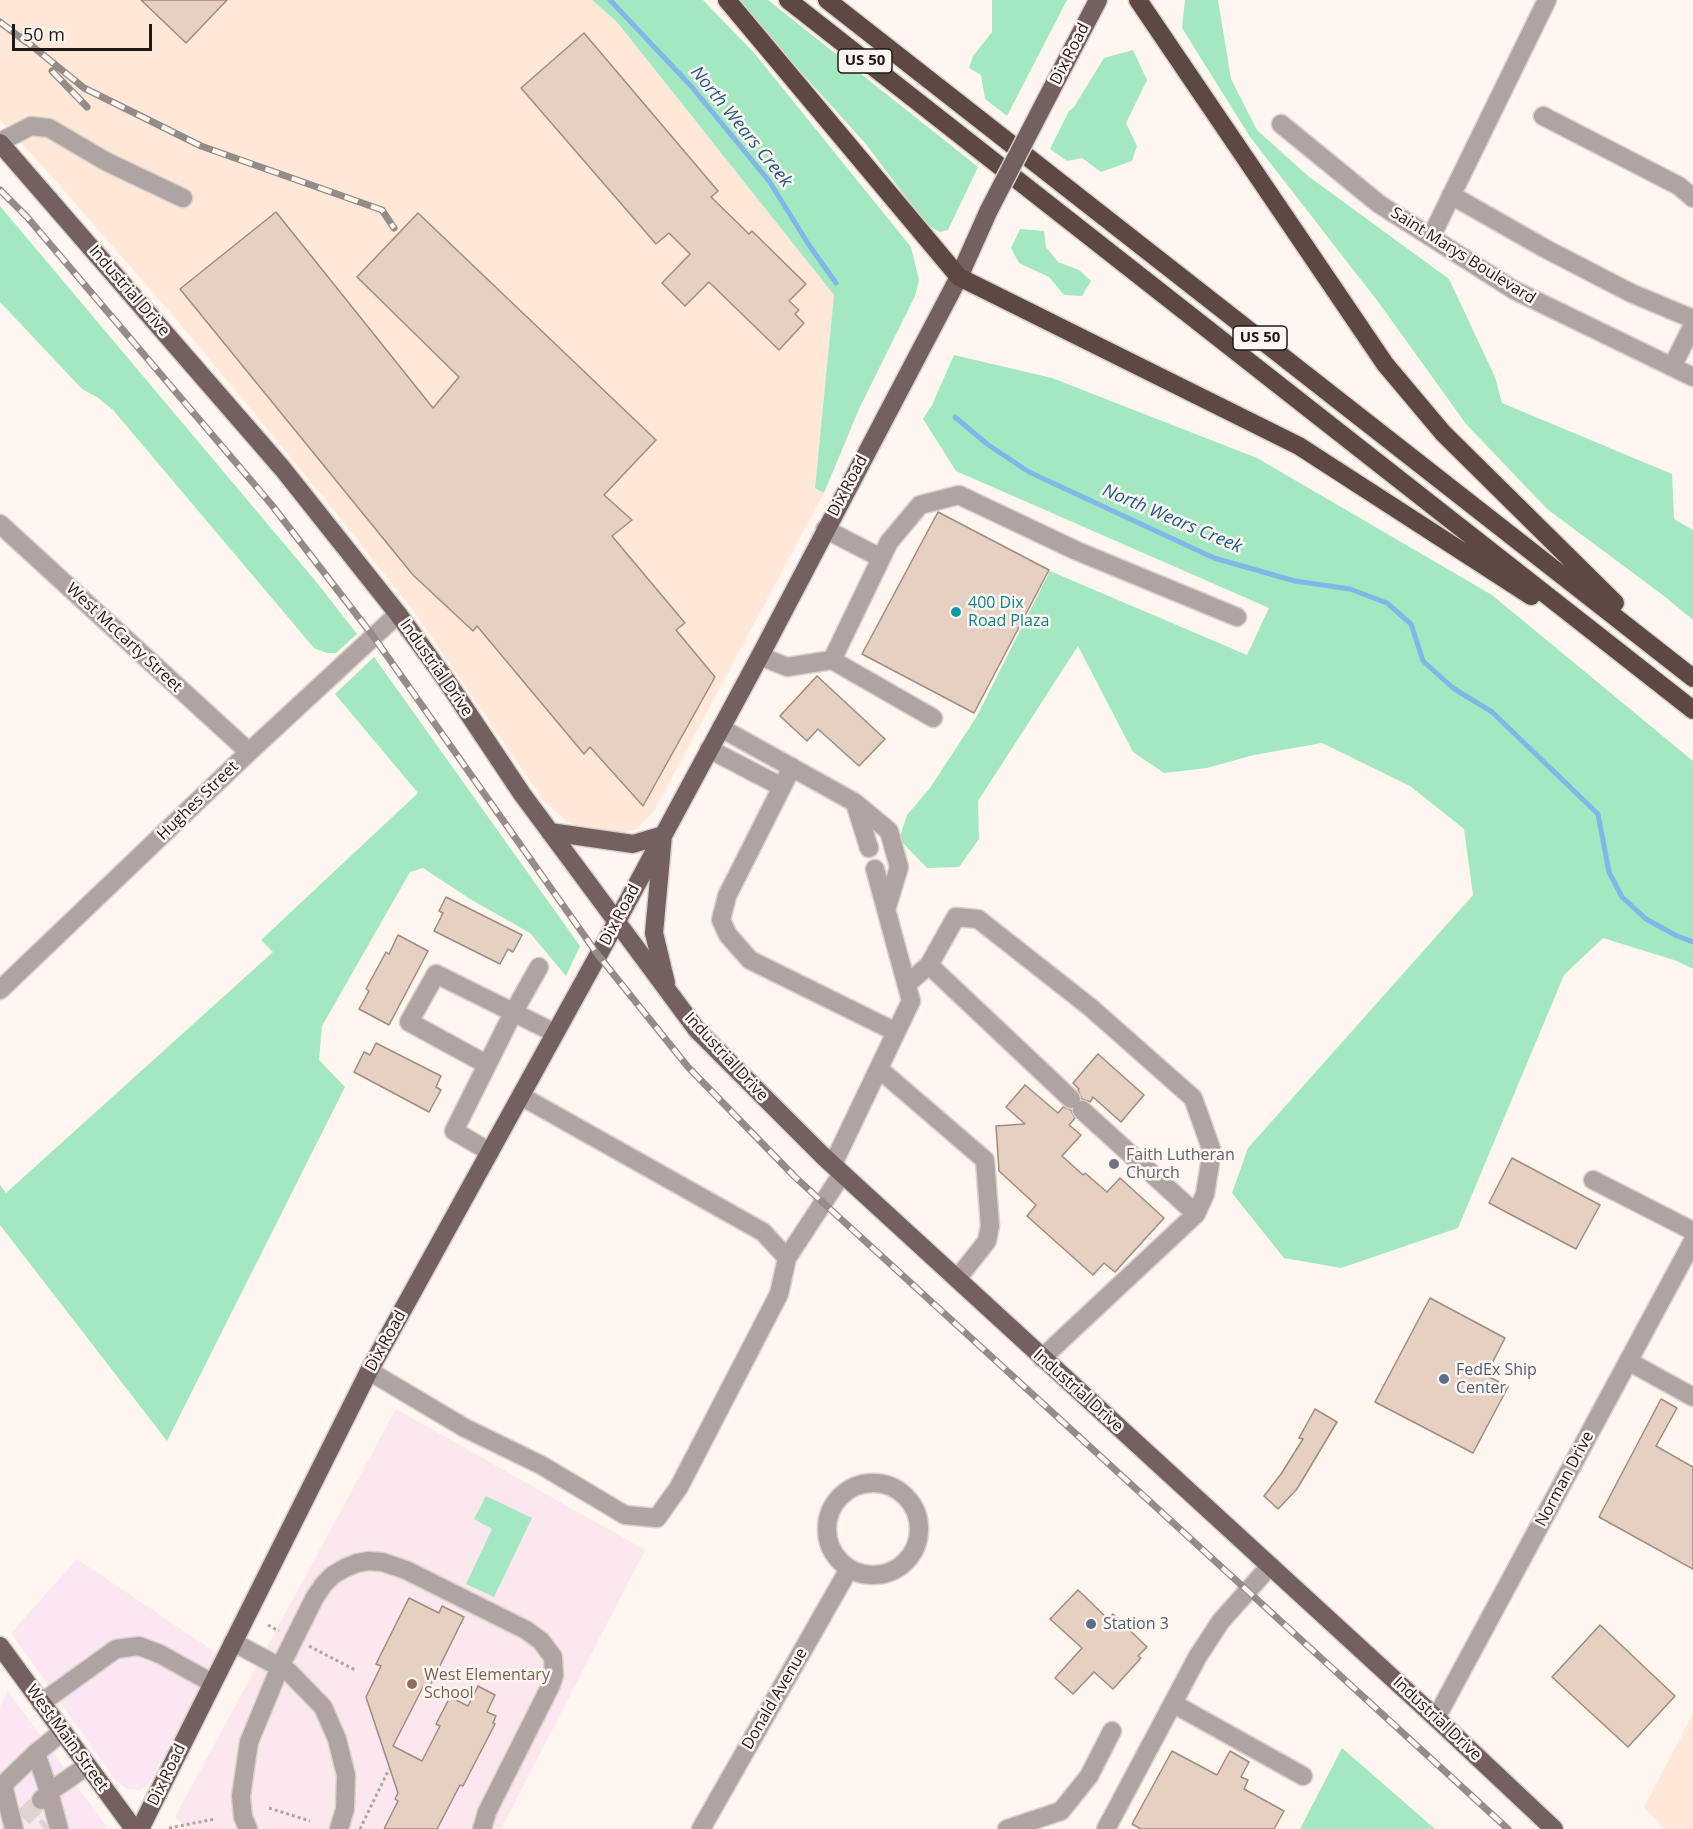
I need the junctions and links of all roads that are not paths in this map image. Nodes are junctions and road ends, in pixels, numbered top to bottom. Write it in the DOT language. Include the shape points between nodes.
graph roads {
  1 [pos="728,0"];
  2 [pos="788,0"];
  3 [pos="827,0"];
  4 [pos="1098,0"];
  5 [pos="1138,0"];
  6 [pos="1547,0"];
  7 [pos="1543,116"];
  8 [pos="1281,124"];
  9 [pos="0,142"];
  10 [pos="1451,195"];
  11 [pos="183,198"];
  12 [pos="1693,198"];
  13 [pos="1431,237"];
  14 [pos="959,277"];
  15 [pos="1693,318"];
  16 [pos="1693,325"];
  17 [pos="1672,367"];
  18 [pos="1693,377"];
  19 [pos="0,524"];
  20 [pos="825,529"];
  21 [pos="881,558"];
  22 [pos="398,614"];
  23 [pos="1237,617"];
  24 [pos="760,656"];
  25 [pos="832,660"];
  26 [pos="1633,663"];
  27 [pos="1688,674"];
  28 [pos="1693,710"];
  29 [pos="933,718"];
  30 [pos="721,728"];
  31 [pos="709,749"];
  32 [pos="249,752"];
  33 [pos="792,767"];
  34 [pos="782,787"];
  35 [pos="854,801"];
  36 [pos="550,832"];
  37 [pos="663,835"];
  38 [pos="869,848"];
  39 [pos="875,869"];
  40 [pos="887,907"];
  41 [pos="616,923"];
  42 [pos="929,965"];
  43 [pos="539,967"];
  44 [pos="907,984"];
  45 [pos="0,990"];
  46 [pos="668,992"];
  47 [pos="513,1013"];
  48 [pos="896,1032"];
  49 [pos="555,1033"];
  50 [pos="486,1064"];
  51 [pos="879,1069"];
  52 [pos="521,1096"];
  53 [pos="490,1152"];
  54 [pos="837,1169"];
  55 [pos="1593,1180"];
  56 [pos="1196,1214"];
  57 [pos="1693,1232"];
  58 [pos="1693,1241"];
  59 [pos="787,1258"];
  60 [pos="957,1279"];
  61 [pos="1042,1358"];
  62 [pos="1628,1361"];
  63 [pos="369,1371"];
  64 [pos="1693,1397"];
  65 [pos="1270,1566"];
  66 [pos="849,1569"];
  67 [pos="233,1642"];
  68 [pos="0,1646"];
  69 [pos="279,1667"];
  70 [pos="212,1683"];
  71 [pos="41,1702"];
  72 [pos="1174,1704"];
  73 [pos="1436,1718"];
  74 [pos="1112,1731"];
  75 [pos="62,1732"];
  76 [pos="36,1753"];
  77 [pos="87,1766"];
  78 [pos="1303,1776"];
  79 [pos="44,1797"];
  80 [pos="54,1824"];
  81 [pos="17,1825"];
  82 [pos="134,1829"];
  83 [pos="140,1829"];
  84 [pos="248,1829"];
  85 [pos="339,1829"];
  86 [pos="482,1829"];
  87 [pos="701,1829"];
  88 [pos="1007,1829"];
  89 [pos="1106,1829"];
  90 [pos="1554,1829"];
  1 -- 14 [label="highway"];
  2 -- 26 [label="highway, US 50"];
  3 -- 27 [label="highway, US 50"];
  4 -- 14 [label="main road, Dix Road, bridge" via="989,210"];
  5 -- 27 [label="highway" via="1385,364 1443,433"];
  6 -- 10 [label="street"];
  7 -- 12 [label="street" via="1672,183"];
  8 -- 13 [label="street, Saint Marys Boulevard" via="1379,204"];
  9 -- 11 [label="street" via="31,126 49,128 106,162"];
  9 -- 22 [label="main road, Industrial Drive" via="282,468"];
  10 -- 13 [label="street"];
  10 -- 15 [label="street" via="1631,293"];
  13 -- 17 [label="street, Saint Marys Boulevard" via="1514,290"];
  14 -- 20 [label="main road, Dix Road"];
  14 -- 26 [label="highway" via="1299,446"];
  16 -- 17 [label="street"];
  17 -- 18 [label="street, Saint Marys Boulevard"];
  19 -- 32 [label="street, West McCarty Street"];
  20 -- 21 [label="street"];
  20 -- 24 [label="main road, Dix Road"];
  21 -- 23 [label="street" via="889,542 920,505 959,495 1077,551"];
  21 -- 25 [label="street"];
  22 -- 32 [label="street, Hughes Street"];
  22 -- 36 [label="main road, Industrial Drive"];
  24 -- 25 [label="street" via="787,667"];
  24 -- 30 [label="main road, Dix Road"];
  25 -- 29 [label="street"];
  26 -- 28 [label="highway, US 50"];
  30 -- 31 [label="main road, Dix Road"];
  30 -- 33 [label="street"];
  31 -- 34 [label="street"];
  31 -- 37 [label="main road, Dix Road"];
  32 -- 45 [label="street, Hughes Street"];
  33 -- 34 [label="street"];
  33 -- 35 [label="street"];
  34 -- 48 [label="street" via="727,896 721,920 750,960"];
  35 -- 38 [label="street"];
  35 -- 40 [label="street" via="889,831 900,867"];
  36 -- 37 [label="main road" via="633,844"];
  36 -- 41 [label="main road, Industrial Drive"];
  37 -- 41 [label="main road, Dix Road"];
  37 -- 46 [label="main road" via="654,933"];
  39 -- 40 [label="street"];
  40 -- 44 [label="street"];
  41 -- 46 [label="main road, Industrial Drive"];
  41 -- 49 [label="main road, Dix Road"];
  42 -- 44 [label="street"];
  42 -- 56 [label="street"];
  42 -- 56 [label="street" via="956,917 978,919 1090,1007 1193,1098 1212,1151 1205,1194"];
  43 -- 47 [label="street"];
  44 -- 48 [label="street" via="911,1001"];
  46 -- 54 [label="main road, Industrial Drive" via="697,1030"];
  47 -- 49 [label="street"];
  47 -- 50 [label="street"];
  47 -- 50 [label="street" via="436,974 409,1022"];
  48 -- 51 [label="street"];
  49 -- 52 [label="main road, Dix Road"];
  50 -- 53 [label="street" via="454,1131"];
  51 -- 54 [label="street"];
  51 -- 60 [label="street" via="985,1160 990,1226 987,1241"];
  52 -- 53 [label="main road, Dix Road"];
  52 -- 59 [label="street" via="763,1232"];
  53 -- 63 [label="main road, Dix Road"];
  54 -- 59 [label="street"];
  54 -- 60 [label="main road, Industrial Drive"];
  55 -- 57 [label="street"];
  56 -- 61 [label="street"];
  58 -- 62 [label="street, Norman Drive"];
  59 -- 63 [label="street" via="779,1294 679,1487 657,1518 625,1515"];
  60 -- 61 [label="main road, Industrial Drive"];
  61 -- 65 [label="main road, Industrial Drive"];
  62 -- 64 [label="street"];
  62 -- 73 [label="street, Norman Drive"];
  63 -- 67 [label="main road, Dix Road"];
  65 -- 72 [label="street" via="1221,1621"];
  65 -- 73 [label="main road, Industrial Drive"];
  66 -- 66 [label="street" via="877,1576 904,1565 913,1554 920,1526 909,1499 897,1490 869,1483 843,1494 834,1505 828,1519 830,1547"];
  66 -- 87 [label="street, Donald Avenue"];
  67 -- 69 [label="street"];
  67 -- 70 [label="main road, Dix Road"];
  68 -- 71 [label="main road, West Main Street"];
  69 -- 84 [label="street" via="247,1752 241,1796"];
  69 -- 85 [label="street" via="289,1672 323,1707 337,1739 346,1775 345,1809"];
  69 -- 86 [label="street" via="324,1584 345,1568 369,1561 406,1570 541,1641 553,1657 554,1676"];
  70 -- 71 [label="street" via="139,1646 116,1649"];
  70 -- 83 [label="main road, Dix Road"];
  71 -- 75 [label="main road, West Main Street"];
  72 -- 78 [label="street"];
  72 -- 89 [label="street"];
  73 -- 90 [label="main road, Industrial Drive"];
  74 -- 88 [label="street" via="1089,1776 1061,1812"];
  75 -- 76 [label="street"];
  75 -- 77 [label="main road, West Main Street"];
  76 -- 79 [label="street"];
  76 -- 81 [label="street" via="3,1785"];
  77 -- 79 [label="street"];
  77 -- 82 [label="main road, West Main Street"];
  79 -- 80 [label="street"];
}
